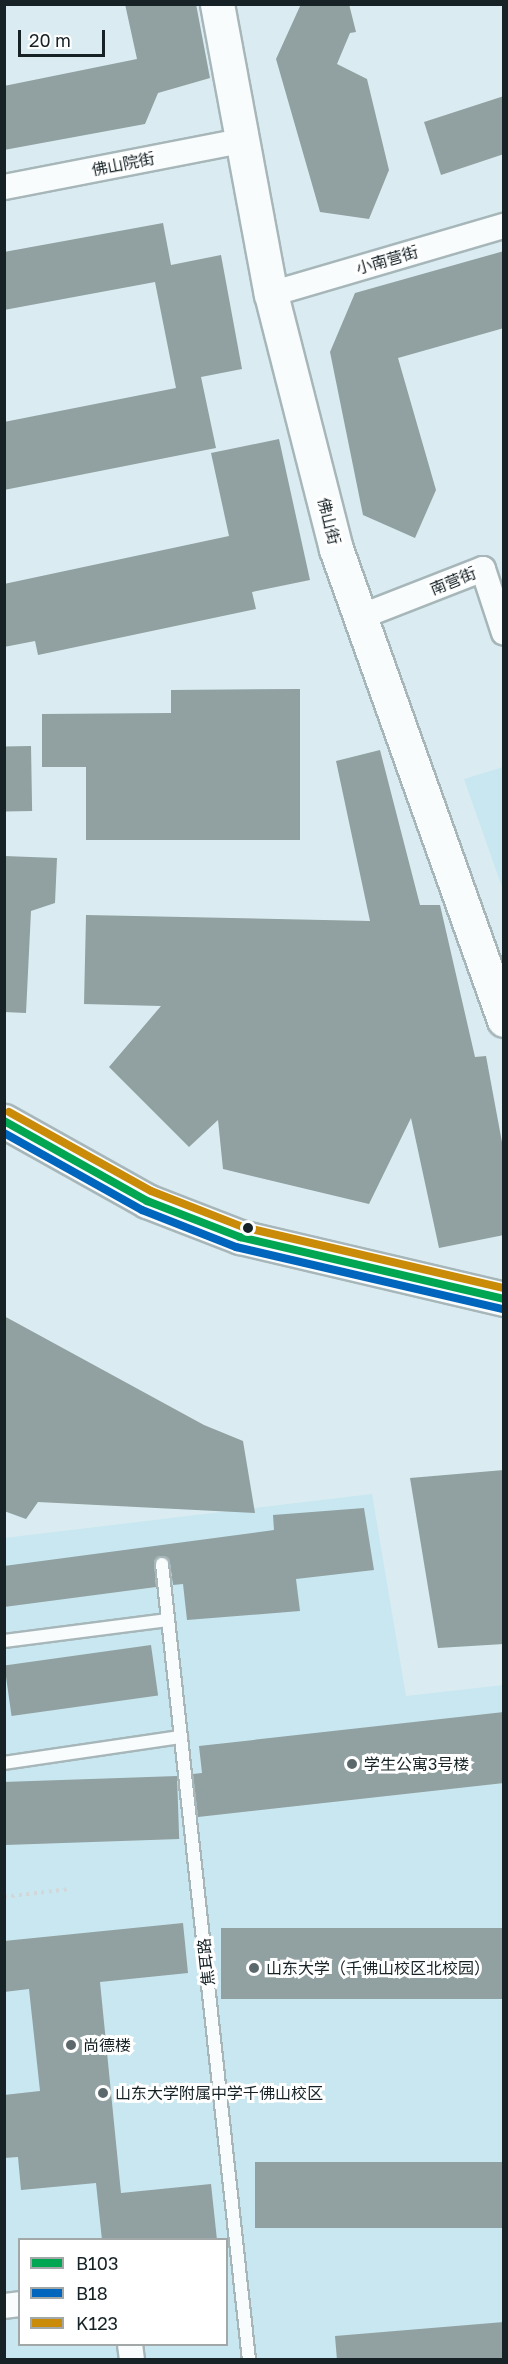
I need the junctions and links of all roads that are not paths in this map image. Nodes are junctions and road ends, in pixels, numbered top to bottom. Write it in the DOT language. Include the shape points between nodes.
graph roads {
  1 [pos="217,4"];
  2 [pos="241,141"];
  3 [pos="4,187"];
  4 [pos="504,226"];
  5 [pos="271,294"];
  6 [pos="360,617"];
  7 [pos="504,633"];
  8 [pos="504,1020"];
  9 [pos="4,1121"];
  10 [pos="504,1299"];
  11 [pos="162,1564"];
  12 [pos="168,1620"];
  13 [pos="4,1641"];
  14 [pos="181,1737"];
  15 [pos="4,1762"];
  16 [pos="249,2360"];
  1 -- 2 [label="street, 佛山街"];
  2 -- 3 [label="street, 佛山院街"];
  2 -- 5 [label="street, 佛山街"];
  4 -- 5 [label="street, 小南营街"];
  5 -- 6 [label="street, 佛山街" via="336,549"];
  6 -- 7 [label="street, 南营街" via="483,569"];
  6 -- 8 [label="street, 佛山街"];
  9 -- 10 [label="street" via="147,1201 240,1237"];
  11 -- 12 [label="lane, 焦耳路"];
  12 -- 13 [label="lane"];
  12 -- 14 [label="lane, 焦耳路"];
  14 -- 15 [label="lane"];
  14 -- 16 [label="lane, 焦耳路"];
}
